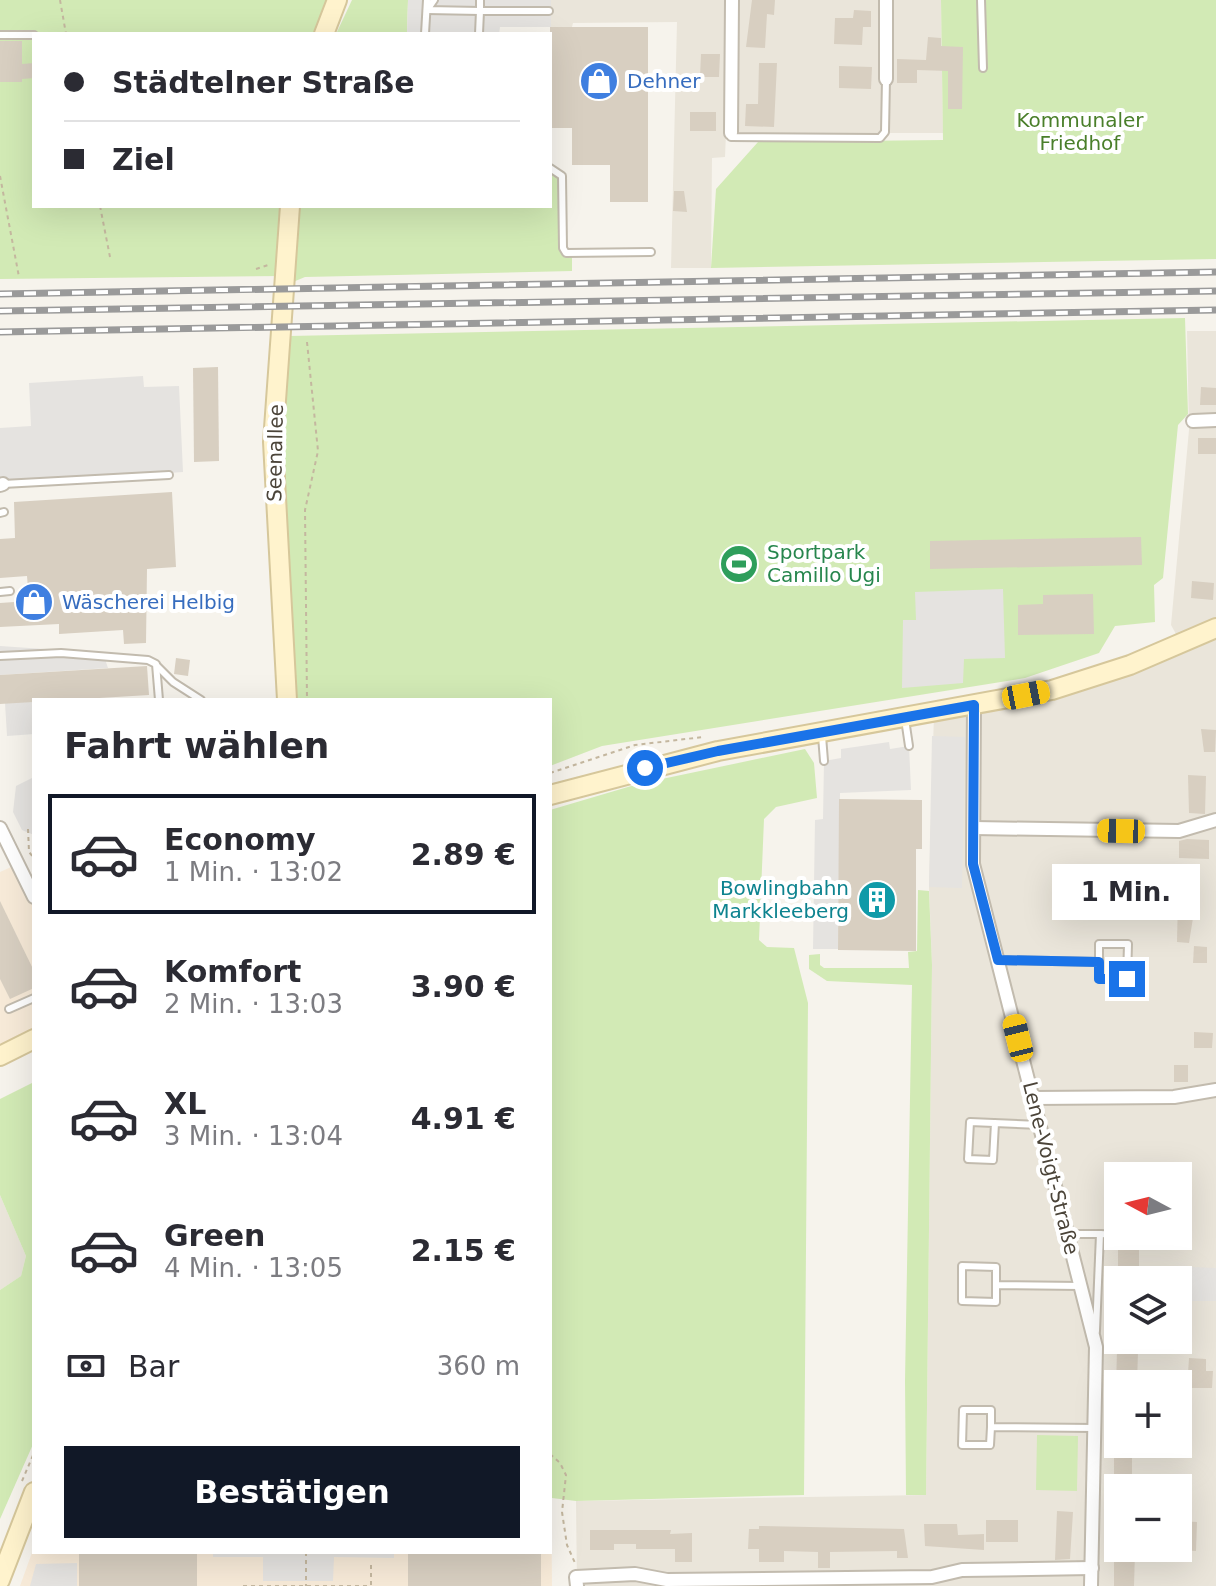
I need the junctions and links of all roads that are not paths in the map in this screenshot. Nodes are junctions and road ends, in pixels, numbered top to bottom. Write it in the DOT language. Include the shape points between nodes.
graph roads {
  1 [pos="337,0"];
  2 [pos="427,0"];
  3 [pos="434,0"];
  4 [pos="480,0"];
  5 [pos="732,0"];
  6 [pos="886,0"];
  7 [pos="981,0"];
  8 [pos="427,10"];
  9 [pos="480,11"];
  10 [pos="549,11"];
  11 [pos="325,32"];
  12 [pos="425,32"];
  13 [pos="479,32"];
  14 [pos="0,35"];
  15 [pos="32,35"];
  16 [pos="983,68"];
  17 [pos="886,79"];
  18 [pos="731,133"];
  19 [pos="552,169"];
  20 [pos="290,208"];
  21 [pos="651,252"];
  22 [pos="1216,420"];
  23 [pos="1193,421"];
  24 [pos="169,475"];
  25 [pos="1,485"];
  26 [pos="10,591"];
  27 [pos="0,592"];
  28 [pos="1216,628"];
  29 [pos="0,656"];
  30 [pos="156,664"];
  31 [pos="159,698"];
  32 [pos="198,698"];
  33 [pos="287,698"];
  34 [pos="974,705"];
  35 [pos="905,719"];
  36 [pos="822,732"];
  37 [pos="909,746"];
  38 [pos="824,761"];
  39 [pos="552,794"];
  40 [pos="1216,820"];
  41 [pos="0,828"];
  42 [pos="974,828"];
  43 [pos="32,893"];
  44 [pos="998,960"];
  45 [pos="1099,962"];
  46 [pos="32,999"];
  47 [pos="9,1009"];
  48 [pos="32,1040"];
  49 [pos="0,1056"];
  50 [pos="1216,1090"];
  51 [pos="1033,1098"];
  52 [pos="995,1123"];
  53 [pos="1040,1125"];
  54 [pos="1067,1234"];
  55 [pos="1100,1234"];
  56 [pos="1104,1234"];
  57 [pos="996,1285"];
  58 [pos="1080,1286"];
  59 [pos="1096,1347"];
  60 [pos="991,1427"];
  61 [pos="1095,1428"];
  62 [pos="32,1497"];
  63 [pos="1092,1568"];
  64 [pos="0,1580"];
  65 [pos="577,1581"];
  66 [pos="1091,1586"];
  1 -- 11 [label="street"];
  2 -- 8 [label="lane"];
  3 -- 8 [label="lane"];
  4 -- 9 [label="lane"];
  5 -- 18 [label="street"];
  6 -- 17 [label="street"];
  7 -- 16 [label="lane"];
  8 -- 9 [label="lane"];
  8 -- 12 [label="lane"];
  9 -- 10 [label="lane"];
  9 -- 13 [label="lane"];
  14 -- 15 [label="lane"];
  17 -- 18 [label="lane" via="885,132 880,138"];
  19 -- 21 [label="lane" via="562,176 566,253"];
  20 -- 33 [label="street, Seenallee" via="273,442"];
  22 -- 23 [label="street"];
  24 -- 25 [label="lane"];
  26 -- 27 [label="lane"];
  28 -- 34 [label="street" via="1130,665 1052,690"];
  29 -- 30 [label="lane" via="61,653"];
  30 -- 31 [label="lane"];
  30 -- 32 [label="lane"];
  34 -- 35 [label="street"];
  34 -- 42 [label="street, Lene-Voigt-Straße"];
  35 -- 36 [label="street"];
  35 -- 37 [label="lane"];
  36 -- 38 [label="lane"];
  36 -- 39 [label="street" via="718,751"];
  40 -- 42 [label="street" via="1179,831"];
  41 -- 43 [label="street"];
  42 -- 44 [label="street, Lene-Voigt-Straße" via="973,864"];
  44 -- 45 [label="lane"];
  44 -- 51 [label="street, Lene-Voigt-Straße"];
  45 -- 45 [label="lane" via="1099,979 1127,979 1128,944 1099,944"];
  46 -- 47 [label="lane"];
  48 -- 49 [label="street"];
  50 -- 51 [label="street" via="1174,1097"];
  51 -- 53 [label="street, Lene-Voigt-Straße"];
  52 -- 52 [label="lane" via="970,1122 968,1159 993,1160"];
  52 -- 53 [label="lane"];
  53 -- 54 [label="street, Lene-Voigt-Straße"];
  54 -- 55 [label="lane"];
  54 -- 58 [label="street, Lene-Voigt-Straße"];
  55 -- 56 [label="lane"];
  55 -- 59 [label="lane"];
  57 -- 57 [label="lane" via="996,1267 962,1266 962,1301 996,1302"];
  57 -- 58 [label="lane"];
  58 -- 59 [label="street, Lene-Voigt-Straße"];
  59 -- 61 [label="street, Lene-Voigt-Straße"];
  60 -- 60 [label="lane" via="991,1410 963,1410 962,1445 990,1445"];
  60 -- 61 [label="lane"];
  61 -- 63 [label="street, Lene-Voigt-Straße"];
  62 -- 64 [label="street"];
  63 -- 65 [label="street" via="962,1570 932,1577 667,1580 635,1574"];
  63 -- 66 [label="street, Lene-Voigt-Straße"];
}
